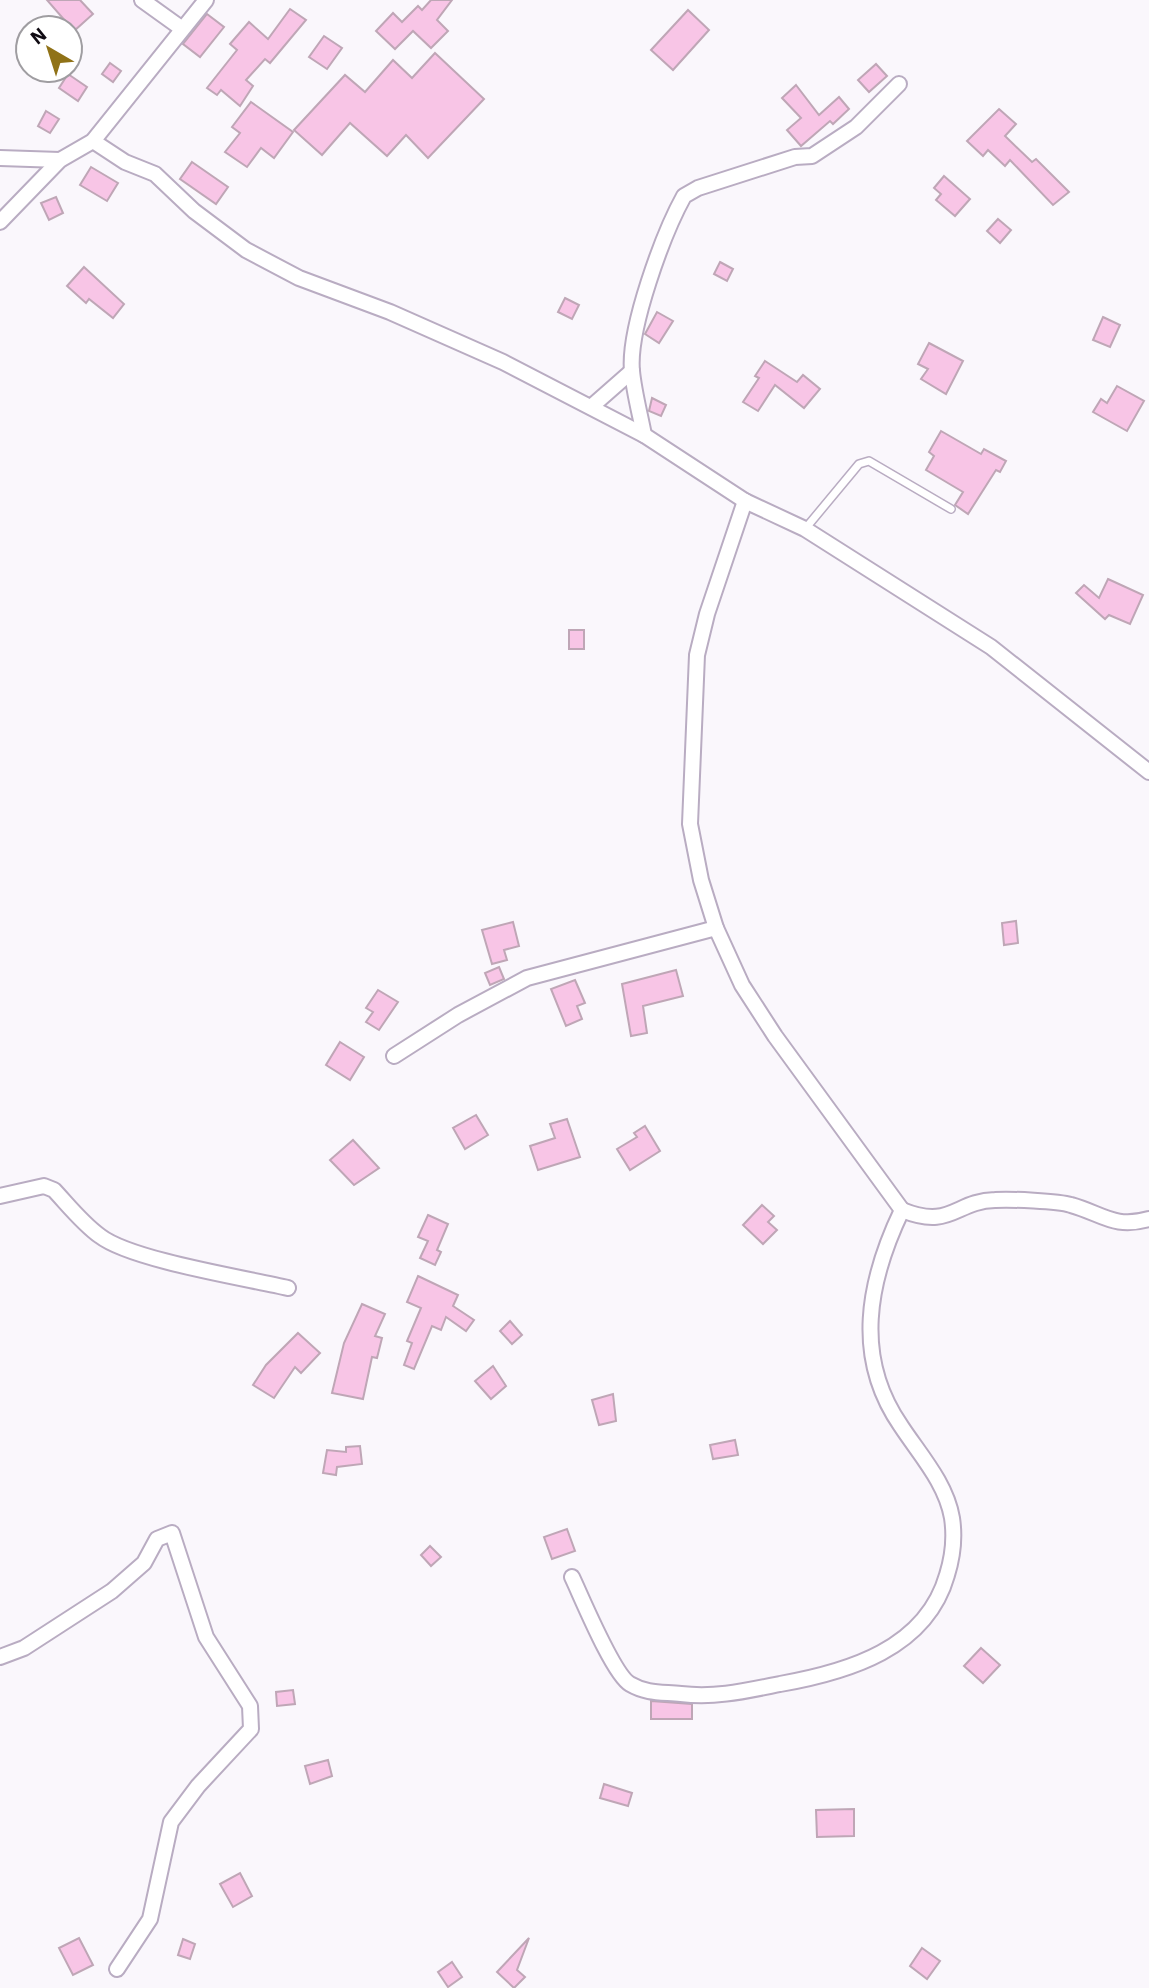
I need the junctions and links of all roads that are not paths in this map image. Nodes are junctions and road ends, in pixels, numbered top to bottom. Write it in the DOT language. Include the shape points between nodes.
graph roads {
  1 [pos="142,0"];
  2 [pos="206,0"];
  3 [pos="181,28"];
  4 [pos="899,84"];
  5 [pos="93,141"];
  6 [pos="0,158"];
  7 [pos="60,160"];
  8 [pos="0,222"];
  9 [pos="632,371"];
  10 [pos="591,407"];
  11 [pos="643,435"];
  12 [pos="745,501"];
  13 [pos="951,509"];
  14 [pos="805,529"];
  15 [pos="1149,772"];
  16 [pos="716,928"];
  17 [pos="394,1056"];
  18 [pos="0,1196"];
  19 [pos="902,1210"];
  20 [pos="1149,1219"];
  21 [pos="288,1288"];
  22 [pos="572,1577"];
  23 [pos="0,1657"];
  24 [pos="117,1969"];
  1 -- 3 [label="street"];
  2 -- 3 [label="street"];
  3 -- 5 [label="street"];
  4 -- 9 [label="street" via="856,127 812,156 684,196 638,315"];
  5 -- 7 [label="street"];
  5 -- 10 [label="street" via="125,162 155,174 246,250 299,278 503,362"];
  6 -- 7 [label="street"];
  7 -- 8 [label="street"];
  9 -- 10 [label="street"];
  9 -- 11 [label="street"];
  10 -- 11 [label="street"];
  11 -- 12 [label="street"];
  12 -- 14 [label="street"];
  12 -- 16 [label="street" via="697,655 690,824"];
  13 -- 14 [label="lane" via="869,461 859,464"];
  14 -- 15 [label="street" via="991,647"];
  16 -- 17 [label="street" via="527,978"];
  16 -- 19 [label="street" via="743,985 775,1036"];
  18 -- 21 [label="street" via="44,1186 113,1244"];
  19 -- 20 [label="street" via="925,1220 993,1199 1070,1204 1105,1220 1129,1224"];
  19 -- 22 [label="street" via="882,1252 869,1302 877,1381 898,1423 946,1496 954,1551 942,1595 919,1627 898,1645 824,1677 705,1698 654,1694 627,1682"];
  23 -- 24 [label="street" via="24,1648 112,1591 144,1563 157,1539 172,1533 206,1637 250,1706 251,1728 171,1822 150,1919"];
}
